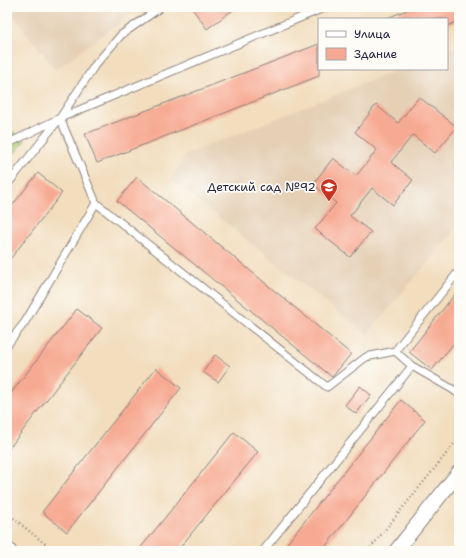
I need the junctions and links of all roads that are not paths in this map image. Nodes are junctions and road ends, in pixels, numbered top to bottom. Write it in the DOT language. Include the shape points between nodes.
graph roads {
  1 [pos="161,7"];
  2 [pos="326,7"];
  3 [pos="60,118"];
  4 [pos="7,144"];
  5 [pos="7,185"];
  6 [pos="96,203"];
  7 [pos="459,271"];
  8 [pos="7,345"];
  9 [pos="395,351"];
  10 [pos="412,366"];
  11 [pos="459,394"];
  12 [pos="459,472"];
  13 [pos="263,551"];
  14 [pos="396,551"];
  1 -- 3 [label="lane" via="121,35 95,65"];
  2 -- 3 [label="lane"];
  3 -- 4 [label="lane"];
  3 -- 5 [label="lane"];
  3 -- 6 [label="lane"];
  6 -- 8 [label="lane" via="25,322"];
  6 -- 9 [label="lane" via="327,388 366,357"];
  7 -- 9 [label="lane"];
  9 -- 10 [label="lane"];
  10 -- 11 [label="lane"];
  10 -- 13 [label="lane"];
  12 -- 14 [label="street"];
}
